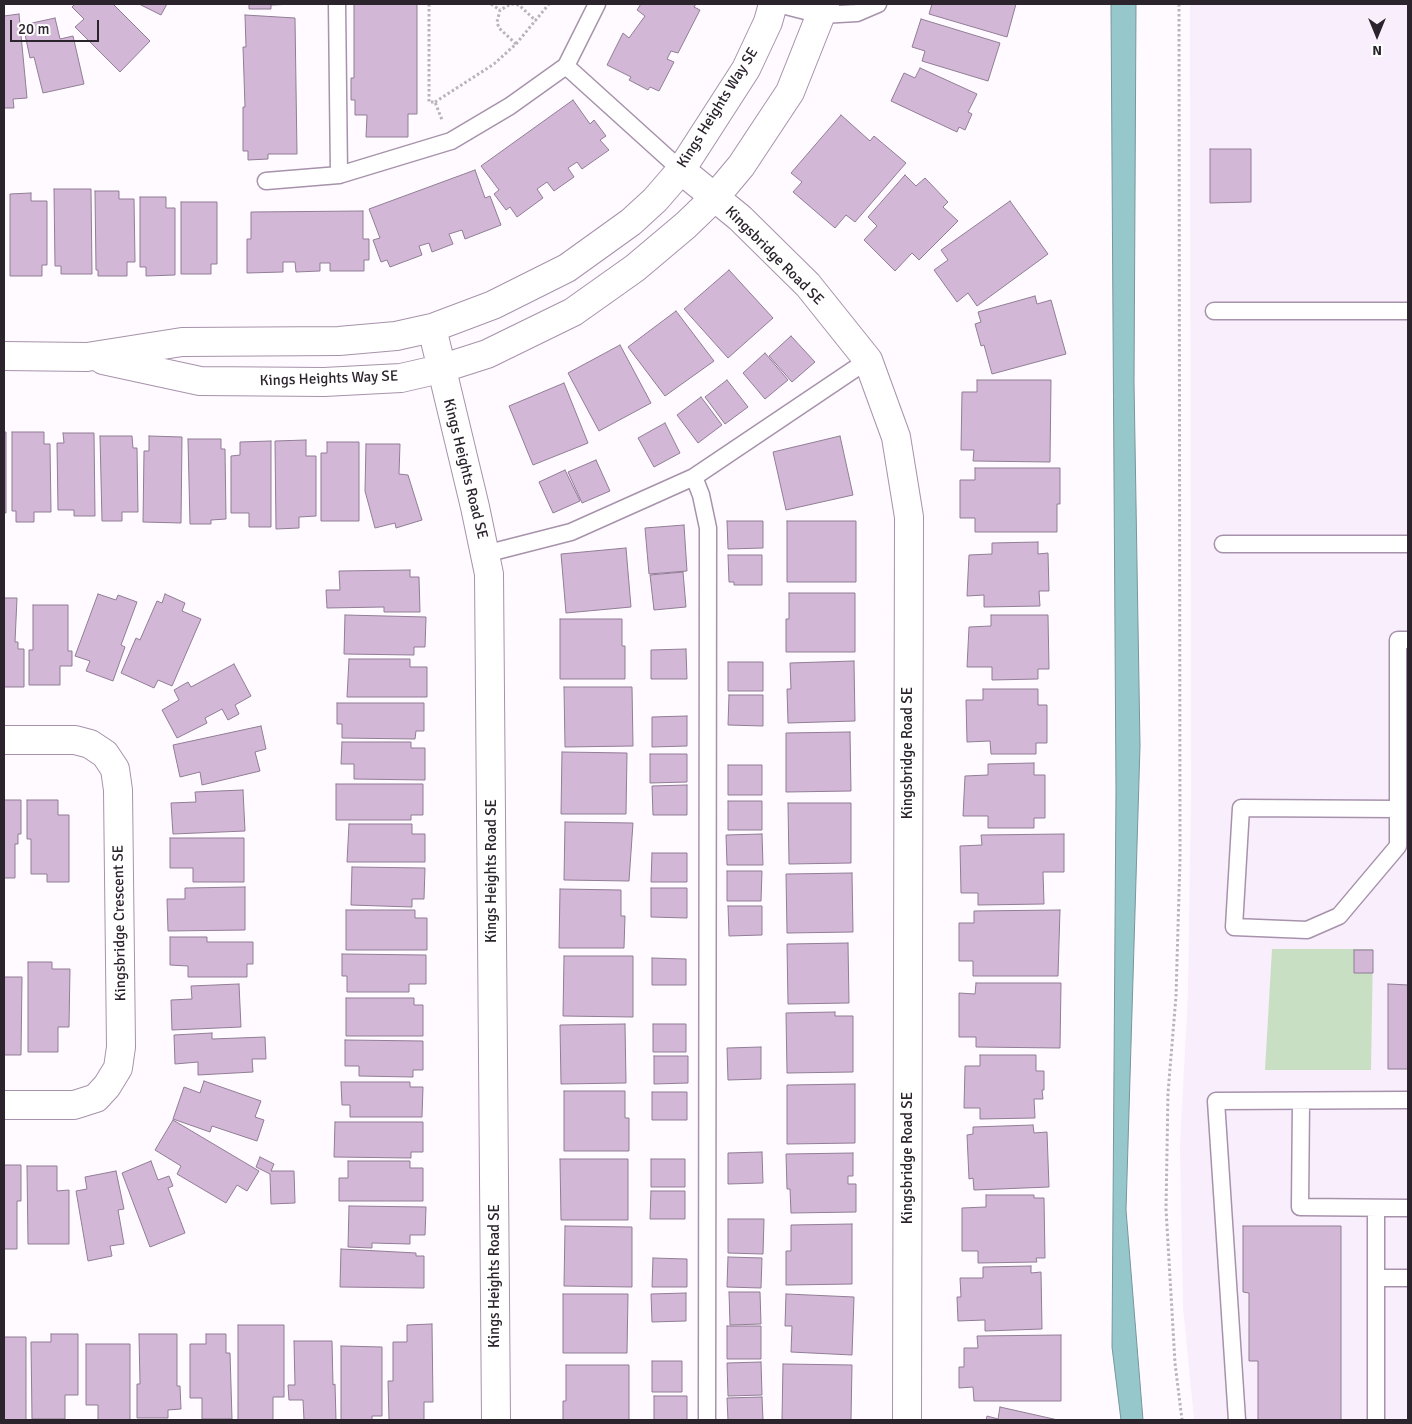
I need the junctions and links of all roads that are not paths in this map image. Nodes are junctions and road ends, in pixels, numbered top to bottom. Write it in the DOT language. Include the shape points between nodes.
graph roads {
  1 [pos="338,4"];
  2 [pos="596,4"];
  3 [pos="774,4"];
  4 [pos="778,4"];
  5 [pos="878,4"];
  6 [pos="823,10"];
  7 [pos="566,66"];
  8 [pos="681,170"];
  9 [pos="339,175"];
  10 [pos="266,182"];
  11 [pos="715,197"];
  12 [pos="1214,311"];
  13 [pos="1408,311"];
  14 [pos="432,328"];
  15 [pos="4,356"];
  16 [pos="87,357"];
  17 [pos="868,360"];
  18 [pos="440,369"];
  19 [pos="694,477"];
  20 [pos="1222,544"];
  21 [pos="1408,544"];
  22 [pos="485,554"];
  23 [pos="1408,640"];
  24 [pos="4,740"];
  25 [pos="1398,809"];
  26 [pos="1408,1100"];
  27 [pos="1301,1101"];
  28 [pos="4,1105"];
  29 [pos="1376,1208"];
  30 [pos="1408,1208"];
  31 [pos="1376,1278"];
  32 [pos="1408,1278"];
  33 [pos="496,1420"];
  34 [pos="707,1420"];
  35 [pos="907,1420"];
  36 [pos="1238,1420"];
  37 [pos="1376,1420"];
  1 -- 9 [label="lane"];
  2 -- 7 [label="lane"];
  3 -- 8 [label="street, Kings Heights Way SE" via="746,69"];
  4 -- 6 [label="lane"];
  5 -- 6 [label="lane" via="857,13"];
  6 -- 11 [label="street, Kings Heights Way SE" via="790,92 751,154"];
  7 -- 8 [label="lane"];
  7 -- 9 [label="lane" via="510,106 451,141"];
  8 -- 11 [label="street, Kingsbridge Road SE"];
  8 -- 14 [label="street, Kings Heights Way SE" via="631,222 567,268 493,305"];
  9 -- 10 [label="lane"];
  11 -- 17 [label="street, Kingsbridge Road SE" via="808,285"];
  11 -- 18 [label="street, Kings Heights Way SE" via="635,268 573,312 486,354"];
  12 -- 13 [label="lane"];
  14 -- 16 [label="street, Kings Heights Way SE" via="396,336 339,341 182,342"];
  14 -- 18 [label="street, Kings Heights Road SE"];
  15 -- 16 [label="street, Kings Heights Way SE"];
  16 -- 18 [label="street, Kings Heights Way SE" via="200,381 371,380 401,378"];
  17 -- 19 [label="lane"];
  17 -- 35 [label="street, Kingsbridge Road SE" via="896,437 909,517"];
  18 -- 22 [label="street, Kings Heights Road SE"];
  19 -- 22 [label="lane" via="571,532"];
  19 -- 34 [label="lane" via="702,495 708,528"];
  20 -- 21 [label="lane"];
  22 -- 33 [label="street, Kings Heights Road SE" via="489,574"];
  23 -- 25 [label="lane" via="1398,640"];
  24 -- 28 [label="street, Kingsbridge Crescent SE" via="90,744 105,754 115,769 118,790 121,1047 118,1068 108,1086 96,1098 74,1105"];
  25 -- 25 [label="lane" via="1398,846 1339,916 1307,930 1234,927 1241,808"];
  26 -- 27 [label="lane"];
  27 -- 29 [label="lane" via="1300,1207"];
  27 -- 36 [label="lane" via="1216,1101"];
  29 -- 30 [label="lane"];
  29 -- 31 [label="lane"];
  31 -- 32 [label="lane"];
  31 -- 37 [label="lane"];
}
